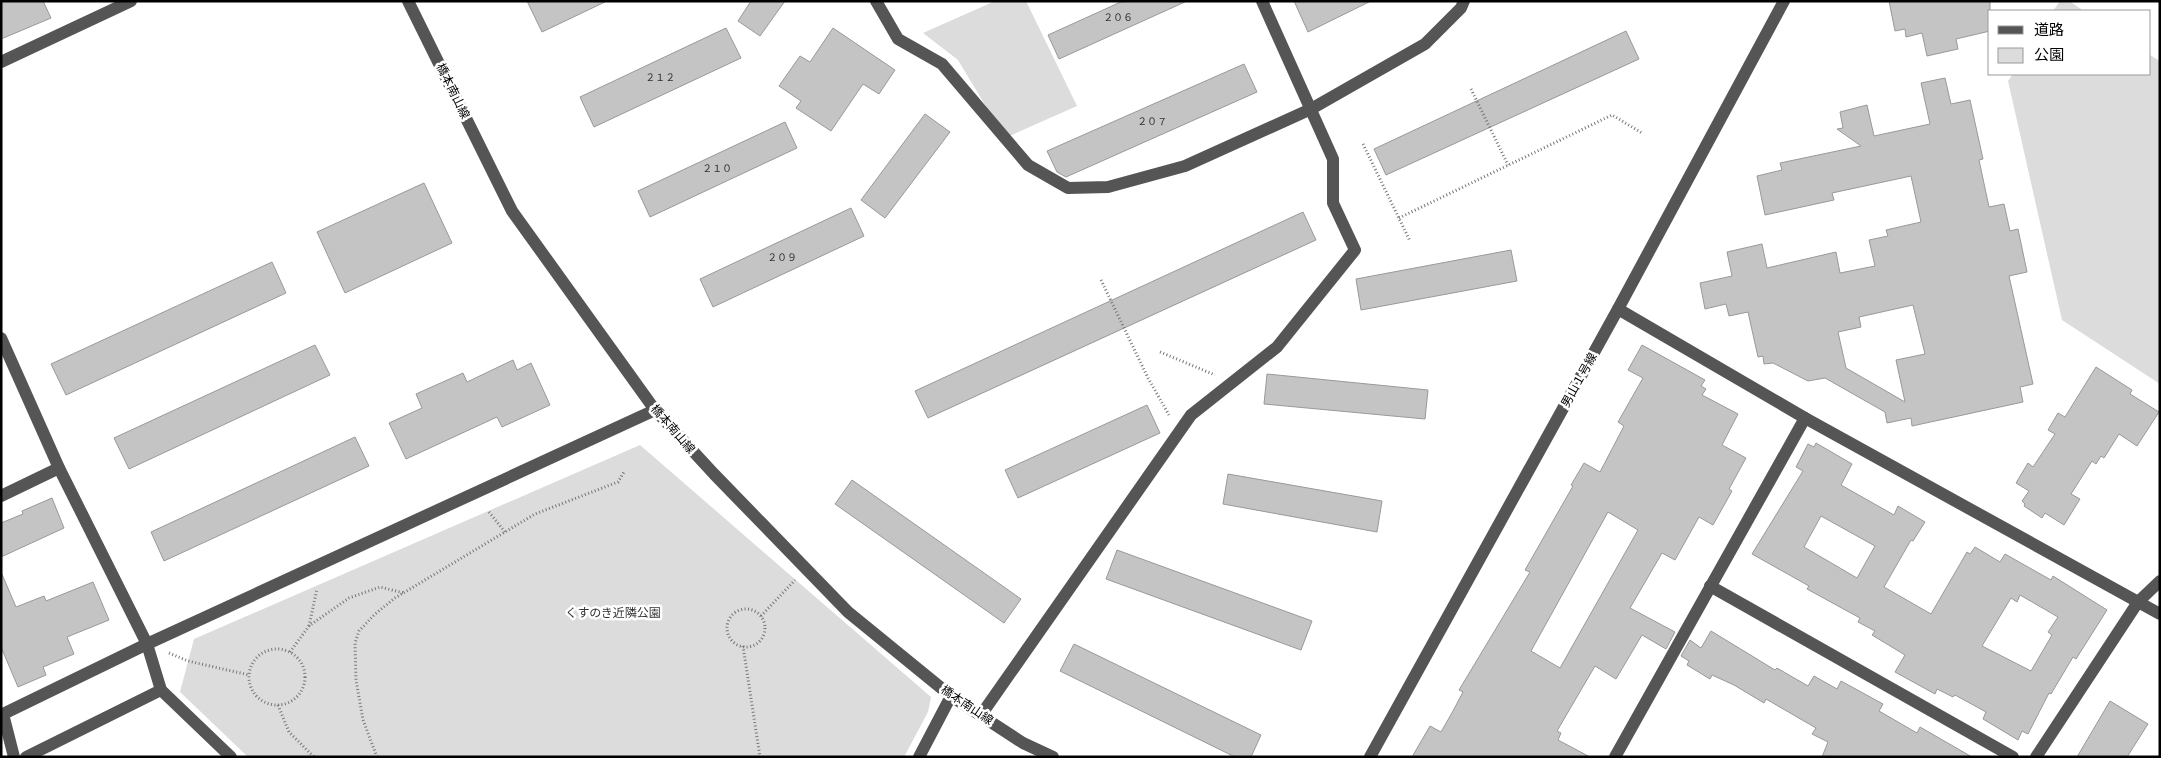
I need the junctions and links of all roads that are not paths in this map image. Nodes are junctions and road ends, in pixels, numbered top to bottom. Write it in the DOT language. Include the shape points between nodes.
graph roads {
  1 [pos="132,1"];
  2 [pos="408,1"];
  3 [pos="876,1"];
  4 [pos="1262,1"];
  5 [pos="1464,1"];
  6 [pos="1784,1"];
  7 [pos="1,62"];
  8 [pos="1311,109"];
  9 [pos="1618,309"];
  10 [pos="1,338"];
  11 [pos="655,410"];
  12 [pos="1806,418"];
  13 [pos="59,468"];
  14 [pos="1,496"];
  15 [pos="2160,581"];
  16 [pos="1710,586"];
  17 [pos="2138,602"];
  18 [pos="2160,614"];
  19 [pos="147,644"];
  20 [pos="161,690"];
  21 [pos="951,696"];
  22 [pos="2,715"];
  23 [pos="981,715"];
  24 [pos="1618,756"];
  25 [pos="14,757"];
  26 [pos="26,757"];
  27 [pos="231,757"];
  28 [pos="919,757"];
  29 [pos="1053,757"];
  30 [pos="1370,757"];
  31 [pos="2013,757"];
  32 [pos="2036,757"];
  1 -- 7 [label="street"];
  2 -- 11 [label="street, 橋本南山線" via="512,211"];
  3 -- 8 [label="street" via="898,39 942,64 1028,165 1068,188 1108,187 1184,166"];
  4 -- 8 [label="street"];
  5 -- 8 [label="street" via="1425,44"];
  6 -- 9 [label="street, 男山１号線"];
  8 -- 23 [label="street" via="1333,159 1333,203 1355,250 1276,347 1191,415"];
  9 -- 12 [label="street"];
  9 -- 30 [label="street, 男山１号線"];
  10 -- 13 [label="street"];
  11 -- 19 [label="street"];
  11 -- 21 [label="street, 橋本南山線" via="848,612"];
  12 -- 16 [label="street"];
  12 -- 17 [label="street"];
  13 -- 14 [label="street"];
  13 -- 19 [label="street"];
  15 -- 17 [label="street"];
  16 -- 24 [label="street"];
  16 -- 31 [label="street"];
  17 -- 18 [label="street"];
  17 -- 32 [label="street"];
  19 -- 20 [label="street"];
  19 -- 22 [label="street"];
  20 -- 26 [label="street"];
  20 -- 27 [label="street"];
  21 -- 23 [label="street, 橋本南山線"];
  21 -- 28 [label="street"];
  22 -- 25 [label="street"];
  23 -- 29 [label="street, 橋本南山線" via="1023,743"];
}
